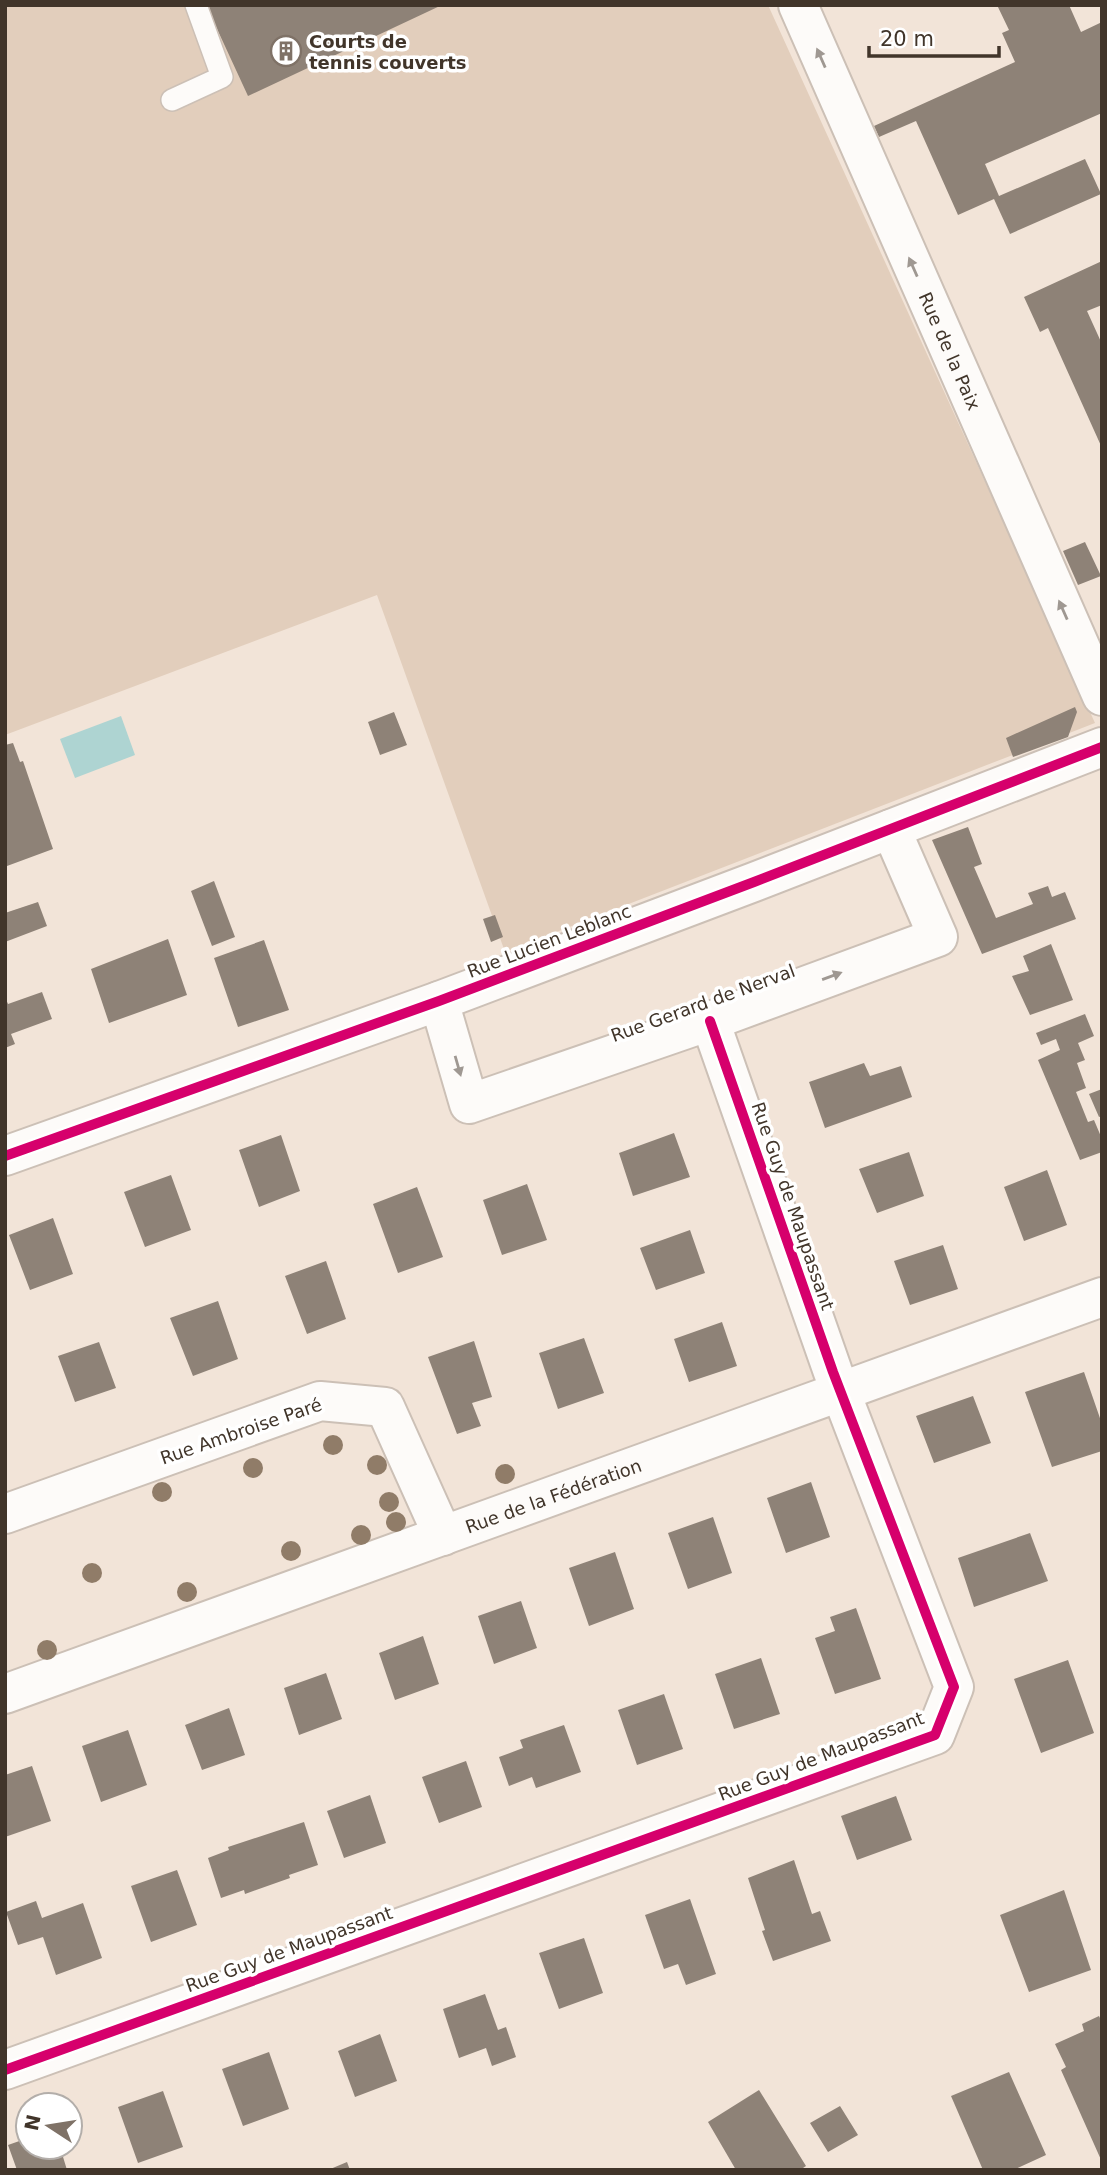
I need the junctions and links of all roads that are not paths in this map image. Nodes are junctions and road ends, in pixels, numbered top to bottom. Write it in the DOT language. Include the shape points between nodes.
graph roads {
  1 [pos="196,5"];
  2 [pos="798,5"];
  3 [pos="172,100"];
  4 [pos="1102,696"];
  5 [pos="1102,747"];
  6 [pos="891,829"];
  7 [pos="439,1001"];
  8 [pos="710,1021"];
  9 [pos="5,1156"];
  10 [pos="1102,1297"];
  11 [pos="841,1393"];
  12 [pos="5,1514"];
  13 [pos="443,1536"];
  14 [pos="5,1694"];
  15 [pos="5,2070"];
  1 -- 3 [label="lane" via="222,77"];
  4 -- 2 [label="street, Rue de la Paix, one-way"];
  5 -- 6 [label="street, Rue Lucien Leblanc"];
  6 -- 7 [label="street, Rue Lucien Leblanc"];
  8 -- 6 [label="street, Rue Gerard de Nerval, one-way" via="938,937"];
  7 -- 8 [label="street, Rue Gerard de Nerval, one-way" via="470,1104"];
  7 -- 9 [label="street, Rue Lucien Leblanc"];
  8 -- 11 [label="street, Rue Guy de Maupassant"];
  10 -- 11 [label="street, Rue de la Fédération"];
  11 -- 13 [label="street, Rue de la Fédération"];
  11 -- 15 [label="street, Rue Guy de Maupassant" via="954,1687 935,1735"];
  12 -- 13 [label="street, Rue Ambroise Paré" via="320,1401 385,1407"];
  13 -- 14 [label="street, Rue de la Fédération"];
}
